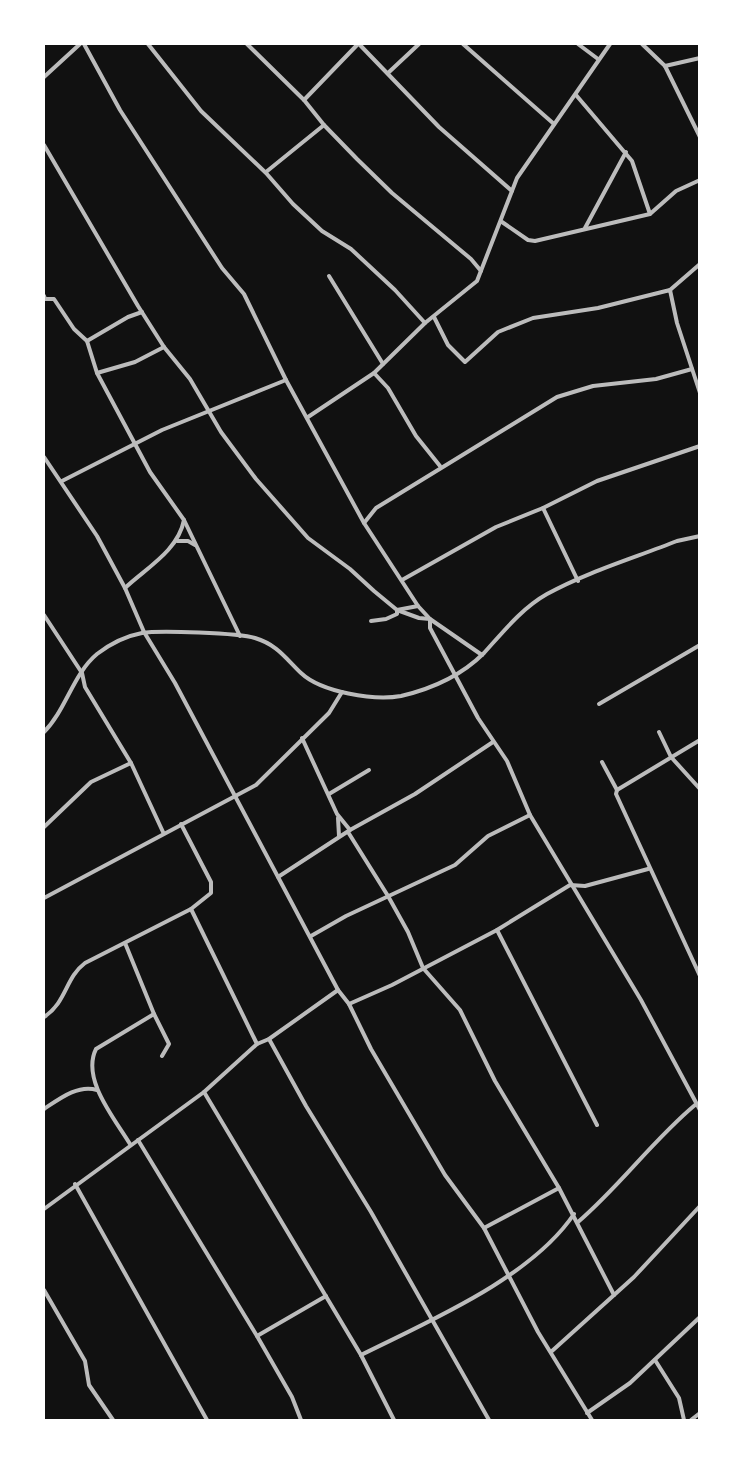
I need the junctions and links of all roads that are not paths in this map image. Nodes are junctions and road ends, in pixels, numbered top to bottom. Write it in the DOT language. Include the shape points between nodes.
graph roads {
  1 [pos="82,44"];
  2 [pos="148,44"];
  3 [pos="247,44"];
  4 [pos="359,44"];
  5 [pos="419,44"];
  6 [pos="463,44"];
  7 [pos="578,44"];
  8 [pos="610,44"];
  9 [pos="642,44"];
  10 [pos="699,58"];
  11 [pos="598,59"];
  12 [pos="665,66"];
  13 [pos="388,74"];
  14 [pos="44,77"];
  15 [pos="576,95"];
  16 [pos="304,100"];
  17 [pos="554,124"];
  18 [pos="324,125"];
  19 [pos="699,137"];
  20 [pos="44,145"];
  21 [pos="626,152"];
  22 [pos="266,172"];
  23 [pos="699,180"];
  24 [pos="512,191"];
  25 [pos="650,214"];
  26 [pos="502,222"];
  27 [pos="584,228"];
  28 [pos="699,264"];
  29 [pos="482,271"];
  30 [pos="329,276"];
  31 [pos="670,290"];
  32 [pos="44,299"];
  33 [pos="142,312"];
  34 [pos="434,317"];
  35 [pos="425,323"];
  36 [pos="87,341"];
  37 [pos="164,347"];
  38 [pos="383,364"];
  39 [pos="692,369"];
  40 [pos="97,373"];
  41 [pos="374,373"];
  42 [pos="286,380"];
  43 [pos="699,393"];
  44 [pos="210,412"];
  45 [pos="308,417"];
  46 [pos="135,444"];
  47 [pos="699,446"];
  48 [pos="44,457"];
  49 [pos="440,466"];
  50 [pos="62,481"];
  51 [pos="543,508"];
  52 [pos="184,520"];
  53 [pos="364,523"];
  54 [pos="699,536"];
  55 [pos="176,541"];
  56 [pos="198,548"];
  57 [pos="402,580"];
  58 [pos="578,580"];
  59 [pos="125,588"];
  60 [pos="418,606"];
  61 [pos="397,610"];
  62 [pos="44,615"];
  63 [pos="430,619"];
  64 [pos="371,621"];
  65 [pos="144,632"];
  66 [pos="240,636"];
  67 [pos="699,645"];
  68 [pos="482,655"];
  69 [pos="82,673"];
  70 [pos="456,674"];
  71 [pos="342,692"];
  72 [pos="599,704"];
  73 [pos="44,732"];
  74 [pos="660,732"];
  75 [pos="302,738"];
  76 [pos="699,740"];
  77 [pos="493,742"];
  78 [pos="671,757"];
  79 [pos="602,762"];
  80 [pos="130,763"];
  81 [pos="369,770"];
  82 [pos="699,789"];
  83 [pos="617,790"];
  84 [pos="329,794"];
  85 [pos="234,795"];
  86 [pos="337,814"];
  87 [pos="530,815"];
  88 [pos="181,824"];
  89 [pos="44,827"];
  90 [pos="349,831"];
  91 [pos="163,832"];
  92 [pos="339,837"];
  93 [pos="648,869"];
  94 [pos="278,877"];
  95 [pos="570,885"];
  96 [pos="388,896"];
  97 [pos="44,898"];
  98 [pos="191,909"];
  99 [pos="497,930"];
  100 [pos="311,936"];
  101 [pos="125,943"];
  102 [pos="423,968"];
  103 [pos="699,976"];
  104 [pos="338,990"];
  105 [pos="349,1004"];
  106 [pos="154,1014"];
  107 [pos="44,1017"];
  108 [pos="269,1039"];
  109 [pos="257,1044"];
  110 [pos="162,1056"];
  111 [pos="97,1090"];
  112 [pos="204,1092"];
  113 [pos="695,1104"];
  114 [pos="44,1109"];
  115 [pos="699,1110"];
  116 [pos="597,1125"];
  117 [pos="138,1140"];
  118 [pos="130,1144"];
  119 [pos="75,1184"];
  120 [pos="560,1188"];
  121 [pos="699,1206"];
  122 [pos="44,1209"];
  123 [pos="574,1214"];
  124 [pos="578,1222"];
  125 [pos="484,1228"];
  126 [pos="508,1275"];
  127 [pos="44,1290"];
  128 [pos="614,1295"];
  129 [pos="326,1296"];
  130 [pos="699,1317"];
  131 [pos="433,1319"];
  132 [pos="257,1336"];
  133 [pos="552,1351"];
  134 [pos="361,1354"];
  135 [pos="655,1360"];
  136 [pos="587,1413"];
  137 [pos="699,1413"];
  138 [pos="113,1420"];
  139 [pos="207,1420"];
  140 [pos="301,1420"];
  141 [pos="394,1420"];
  142 [pos="489,1420"];
  143 [pos="592,1420"];
  144 [pos="684,1420"];
  145 [pos="691,1420"];
  1 -- 14 [label="street"];
  1 -- 42 [label="street" via="222,268 244,294"];
  2 -- 22 [label="street" via="201,111"];
  3 -- 16 [label="street"];
  4 -- 13 [label="street"];
  4 -- 16 [label="street"];
  5 -- 13 [label="street"];
  6 -- 17 [label="street"];
  7 -- 11 [label="street"];
  8 -- 11 [label="street"];
  9 -- 12 [label="street"];
  10 -- 12 [label="street"];
  11 -- 15 [label="street"];
  12 -- 19 [label="street"];
  13 -- 24 [label="street" via="439,127"];
  15 -- 17 [label="street"];
  15 -- 21 [label="street"];
  16 -- 18 [label="street"];
  17 -- 24 [label="street"];
  18 -- 22 [label="street"];
  18 -- 29 [label="street" via="392,193"];
  20 -- 33 [label="street"];
  21 -- 25 [label="street"];
  21 -- 27 [label="street"];
  22 -- 35 [label="street" via="300,211 351,249"];
  23 -- 25 [label="street" via="676,191"];
  24 -- 26 [label="street"];
  25 -- 27 [label="street"];
  26 -- 27 [label="street" via="535,241"];
  26 -- 29 [label="street"];
  28 -- 31 [label="street"];
  29 -- 34 [label="street" via="477,281"];
  30 -- 38 [label="street"];
  31 -- 34 [label="street" via="598,308 533,318 498,332 465,362 448,345"];
  31 -- 39 [label="street"];
  32 -- 36 [label="street" via="54,299"];
  33 -- 36 [label="street"];
  33 -- 37 [label="street"];
  34 -- 35 [label="street"];
  35 -- 38 [label="street"];
  36 -- 40 [label="street"];
  37 -- 40 [label="street" via="135,362"];
  37 -- 44 [label="street"];
  38 -- 41 [label="street"];
  39 -- 43 [label="street"];
  39 -- 49 [label="street" via="656,379 593,386 557,397"];
  40 -- 46 [label="street"];
  41 -- 45 [label="street"];
  41 -- 49 [label="street"];
  42 -- 44 [label="street"];
  42 -- 45 [label="street"];
  44 -- 46 [label="street"];
  44 -- 61 [label="street" via="256,479 308,538"];
  45 -- 53 [label="street"];
  46 -- 50 [label="street"];
  46 -- 52 [label="street"];
  47 -- 51 [label="street" via="597,481"];
  48 -- 50 [label="street"];
  49 -- 53 [label="street" via="376,508"];
  50 -- 59 [label="street"];
  51 -- 57 [label="street" via="496,527"];
  51 -- 58 [label="street"];
  52 -- 55 [label="street"];
  52 -- 56 [label="street"];
  53 -- 57 [label="street"];
  54 -- 58 [label="street"];
  55 -- 56 [label="street" via="188,541"];
  55 -- 59 [label="street"];
  56 -- 66 [label="street"];
  57 -- 60 [label="street"];
  58 -- 68 [label="street" via="546,595 510,623"];
  59 -- 65 [label="street"];
  60 -- 61 [label="street"];
  60 -- 63 [label="street"];
  61 -- 63 [label="street"];
  61 -- 64 [label="street" via="394,616"];
  62 -- 69 [label="street"];
  63 -- 68 [label="street"];
  63 -- 70 [label="street" via="430,628"];
  65 -- 66 [label="street"];
  65 -- 69 [label="street" via="110,645"];
  65 -- 85 [label="street"];
  66 -- 71 [label="street" via="256,638 279,651 314,682"];
  67 -- 72 [label="street"];
  68 -- 70 [label="street"];
  69 -- 73 [label="street"];
  69 -- 80 [label="street" via="85,687"];
  70 -- 71 [label="street" via="430,688 398,696"];
  70 -- 77 [label="street"];
  71 -- 75 [label="street" via="329,713"];
  74 -- 78 [label="street"];
  75 -- 84 [label="street"];
  75 -- 85 [label="street" via="256,785"];
  76 -- 78 [label="street"];
  77 -- 87 [label="street" via="507,761"];
  77 -- 90 [label="street" via="415,794"];
  78 -- 82 [label="street"];
  78 -- 83 [label="street"];
  79 -- 83 [label="street"];
  80 -- 89 [label="street" via="91,782"];
  80 -- 91 [label="street"];
  81 -- 84 [label="street"];
  83 -- 93 [label="street" via="617,800"];
  84 -- 86 [label="street"];
  85 -- 88 [label="street"];
  85 -- 94 [label="street"];
  86 -- 90 [label="street"];
  86 -- 92 [label="street"];
  87 -- 95 [label="street"];
  87 -- 96 [label="street" via="488,836 456,865"];
  88 -- 91 [label="street"];
  88 -- 98 [label="street" via="213,889"];
  90 -- 92 [label="street"];
  90 -- 96 [label="street"];
  91 -- 97 [label="street"];
  92 -- 94 [label="street"];
  93 -- 95 [label="street" via="585,886"];
  93 -- 103 [label="street"];
  94 -- 100 [label="street"];
  95 -- 99 [label="street"];
  95 -- 113 [label="street" via="641,1000"];
  96 -- 100 [label="street"];
  96 -- 102 [label="street"];
  98 -- 101 [label="street"];
  98 -- 109 [label="street"];
  99 -- 102 [label="street"];
  99 -- 116 [label="street"];
  100 -- 104 [label="street"];
  101 -- 106 [label="street"];
  101 -- 107 [label="street" via="79,968 59,1004"];
  102 -- 105 [label="street"];
  102 -- 120 [label="street" via="460,1010 495,1081"];
  104 -- 105 [label="street"];
  104 -- 108 [label="street"];
  105 -- 125 [label="street" via="445,1175"];
  106 -- 110 [label="street" via="169,1044"];
  106 -- 111 [label="street" via="96,1049 91,1058"];
  108 -- 109 [label="street"];
  108 -- 131 [label="street"];
  109 -- 112 [label="street"];
  111 -- 114 [label="street" via="76,1090"];
  111 -- 118 [label="street"];
  112 -- 117 [label="street"];
  112 -- 129 [label="street"];
  113 -- 115 [label="street"];
  113 -- 124 [label="street"];
  117 -- 118 [label="street"];
  117 -- 132 [label="street"];
  118 -- 119 [label="street"];
  119 -- 122 [label="street"];
  119 -- 139 [label="street"];
  120 -- 123 [label="street"];
  120 -- 125 [label="street"];
  121 -- 128 [label="street"];
  123 -- 124 [label="street"];
  123 -- 126 [label="street" via="545,1249"];
  124 -- 128 [label="street"];
  125 -- 126 [label="street"];
  126 -- 131 [label="street"];
  126 -- 133 [label="street"];
  127 -- 138 [label="street" via="85,1361 89,1385"];
  128 -- 133 [label="street"];
  129 -- 132 [label="street"];
  129 -- 134 [label="street"];
  130 -- 135 [label="street"];
  131 -- 134 [label="street"];
  131 -- 142 [label="street"];
  132 -- 140 [label="street"];
  133 -- 136 [label="street"];
  134 -- 141 [label="street"];
  135 -- 136 [label="street"];
  135 -- 144 [label="street" via="679,1398"];
  136 -- 143 [label="street"];
  137 -- 145 [label="street"];
}
